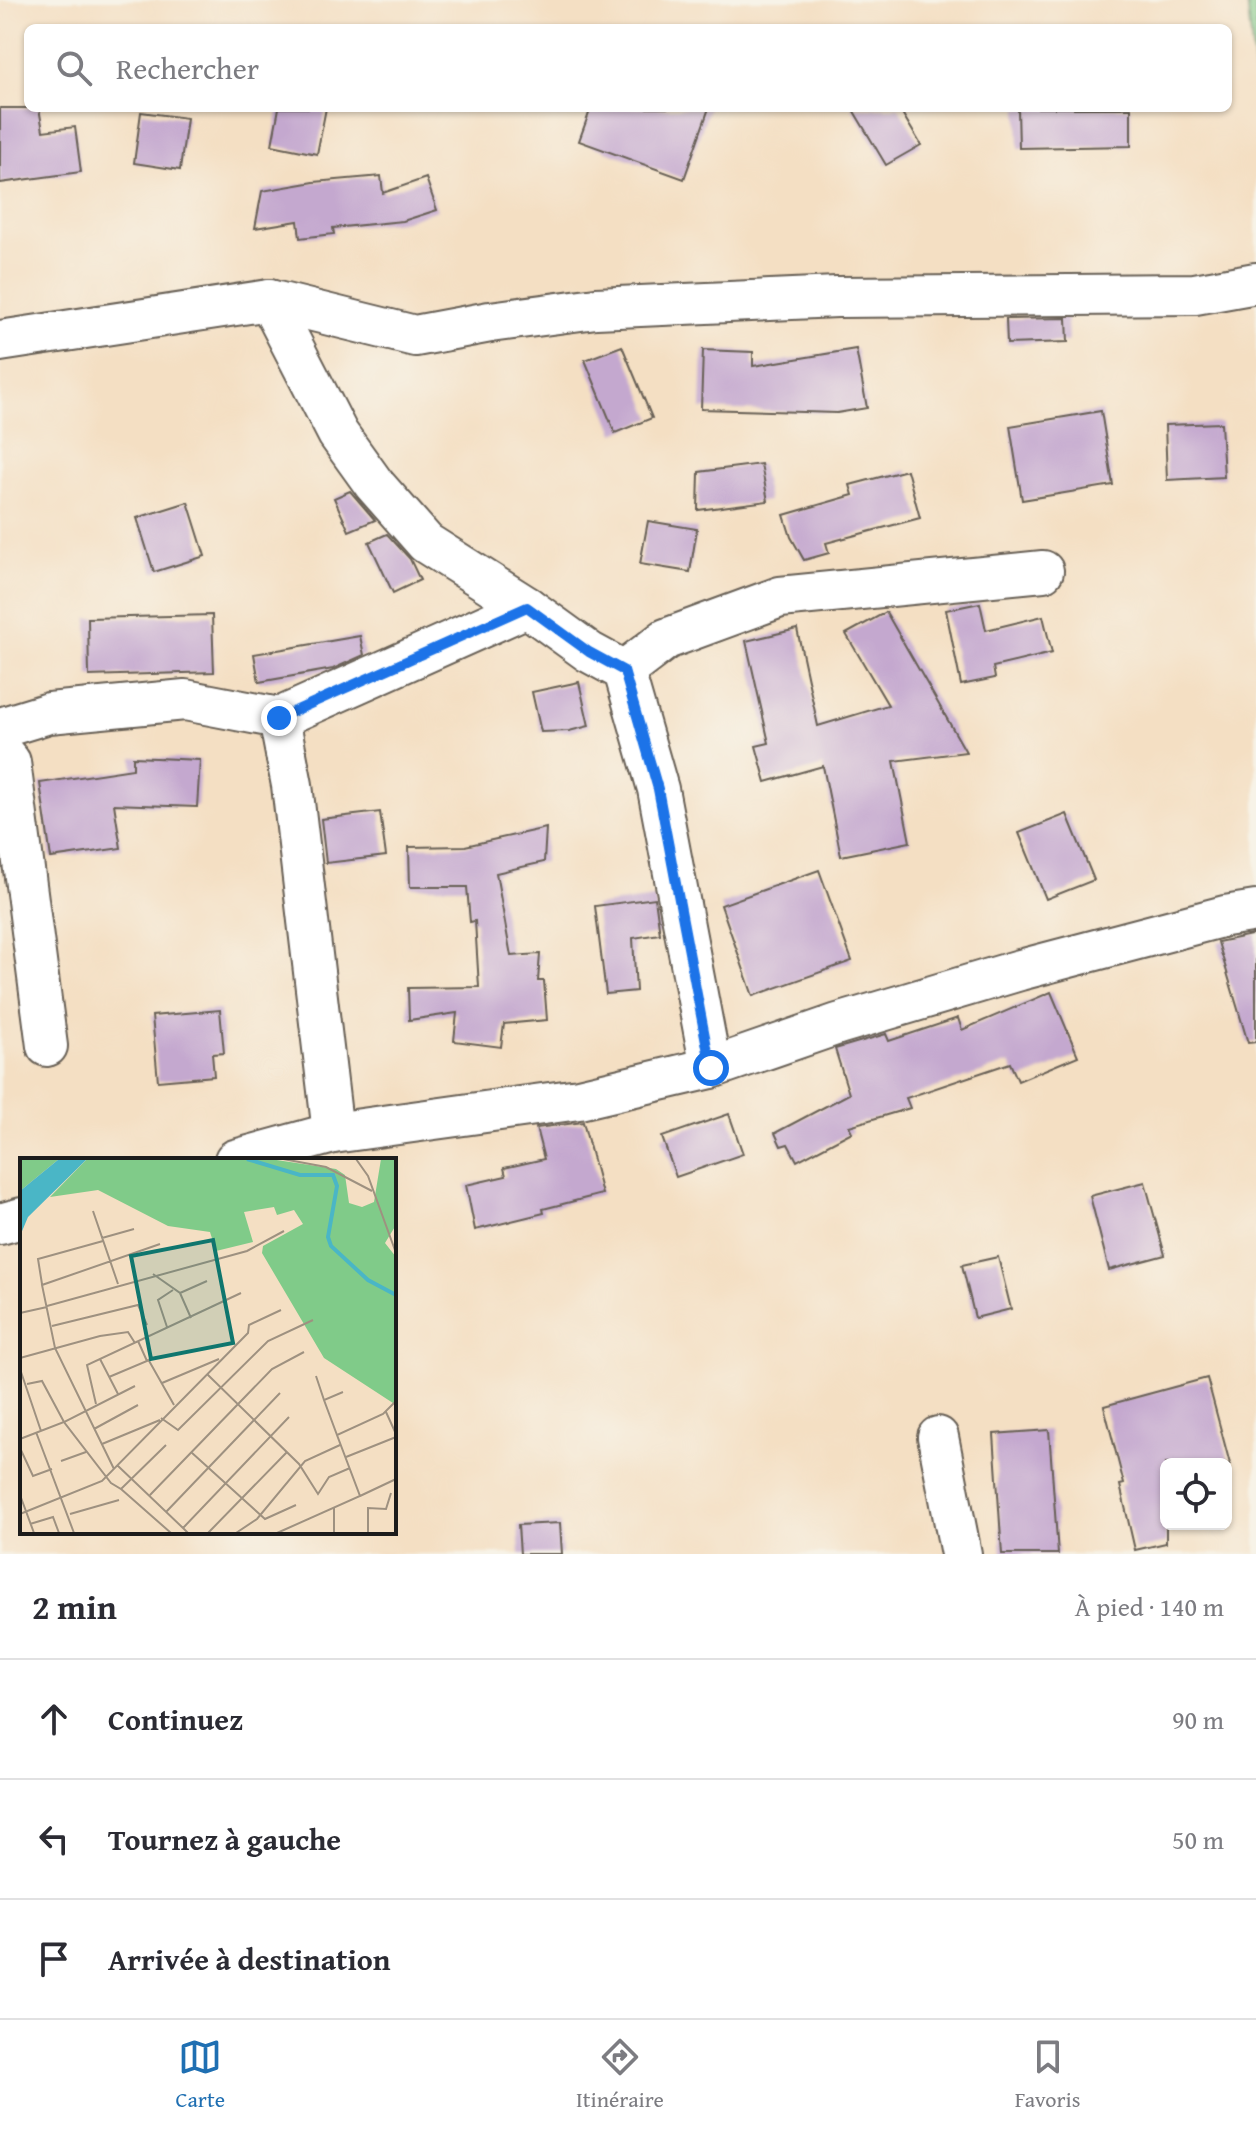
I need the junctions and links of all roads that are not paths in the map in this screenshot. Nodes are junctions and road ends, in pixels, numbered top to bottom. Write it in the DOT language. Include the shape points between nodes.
graph roads {
  1 [pos="1256,283"];
  2 [pos="269,300"];
  3 [pos="0,341"];
  4 [pos="1043,571"];
  5 [pos="527,607"];
  6 [pos="624,671"];
  7 [pos="279,718"];
  8 [pos="0,728"];
  9 [pos="0,750"];
  10 [pos="1256,911"];
  11 [pos="47,1046"];
  12 [pos="711,1068"];
  13 [pos="333,1133"];
  14 [pos="242,1158"];
  15 [pos="20,1219"];
  16 [pos="0,1224"];
  17 [pos="938,1437"];
  18 [pos="961,1554"];
  1 -- 2 [label="street" via="1195,294 837,297 596,308 415,336"];
  2 -- 3 [label="street"];
  2 -- 5 [label="street" via="338,434 374,484 426,543"];
  4 -- 6 [label="street" via="780,597 666,639"];
  5 -- 6 [label="street"];
  5 -- 7 [label="street"];
  6 -- 12 [label="street" via="658,789"];
  7 -- 8 [label="street" via="185,700 49,713"];
  7 -- 13 [label="street" via="292,785"];
  9 -- 11 [label="street" via="10,762"];
  10 -- 12 [label="street" via="1020,970"];
  12 -- 13 [label="street" via="579,1099"];
  13 -- 14 [label="street"];
  15 -- 16 [label="street"];
  17 -- 18 [label="street"];
}
